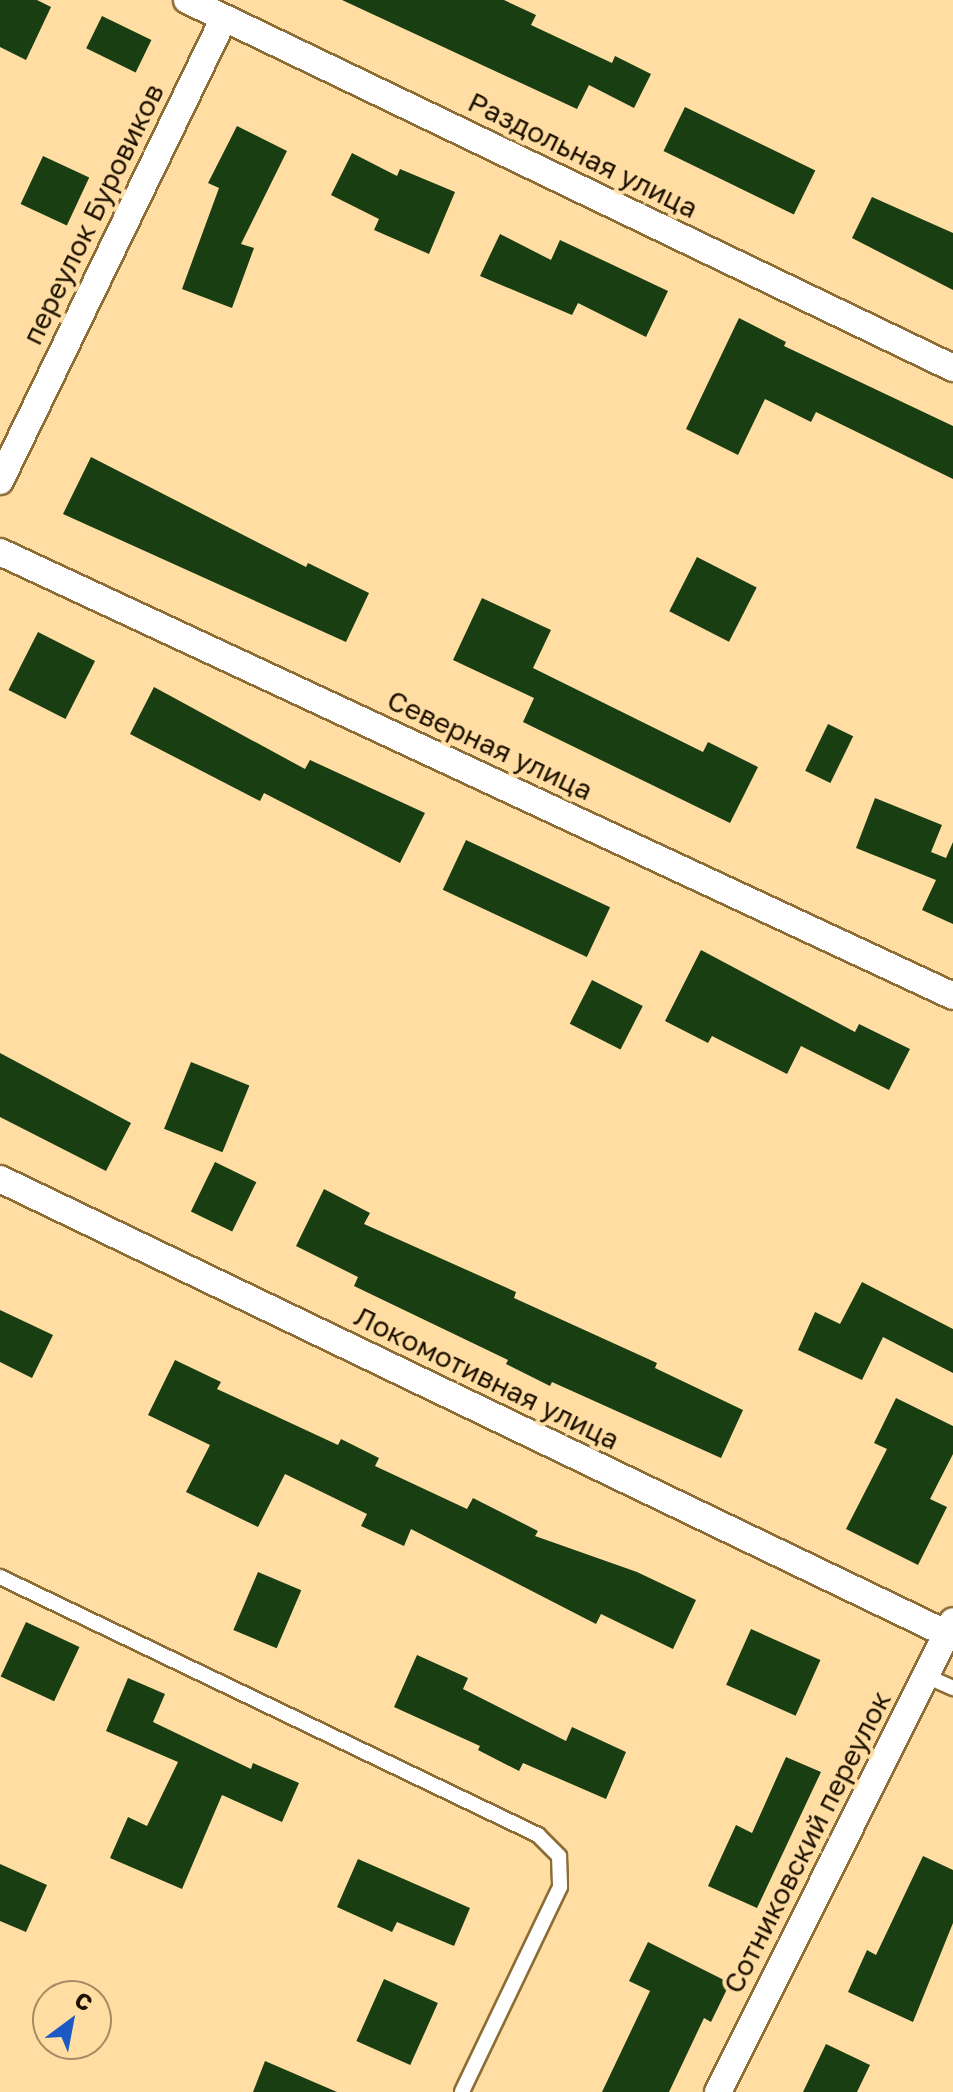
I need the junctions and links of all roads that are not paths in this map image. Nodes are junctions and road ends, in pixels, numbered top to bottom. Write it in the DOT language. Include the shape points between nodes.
graph roads {
  1 [pos="187,0"];
  2 [pos="224,18"];
  3 [pos="953,368"];
  4 [pos="0,481"];
  5 [pos="0,552"];
  6 [pos="953,996"];
  7 [pos="0,1179"];
  8 [pos="0,1577"];
  9 [pos="950,1628"];
  10 [pos="926,1676"];
  11 [pos="953,1688"];
  12 [pos="462,2092"];
  13 [pos="718,2092"];
  1 -- 2 [label="street, Раздольная улица"];
  2 -- 3 [label="street, Раздольная улица"];
  2 -- 4 [label="street, переулок Буровиков"];
  5 -- 6 [label="street, Северная улица"];
  7 -- 9 [label="street, Локомотивная улица"];
  8 -- 12 [label="lane" via="538,1835 559,1856 560,1887"];
  9 -- 10 [label="street, Сотниковский переулок"];
  10 -- 11 [label="lane"];
  10 -- 13 [label="street, Сотниковский переулок"];
}
